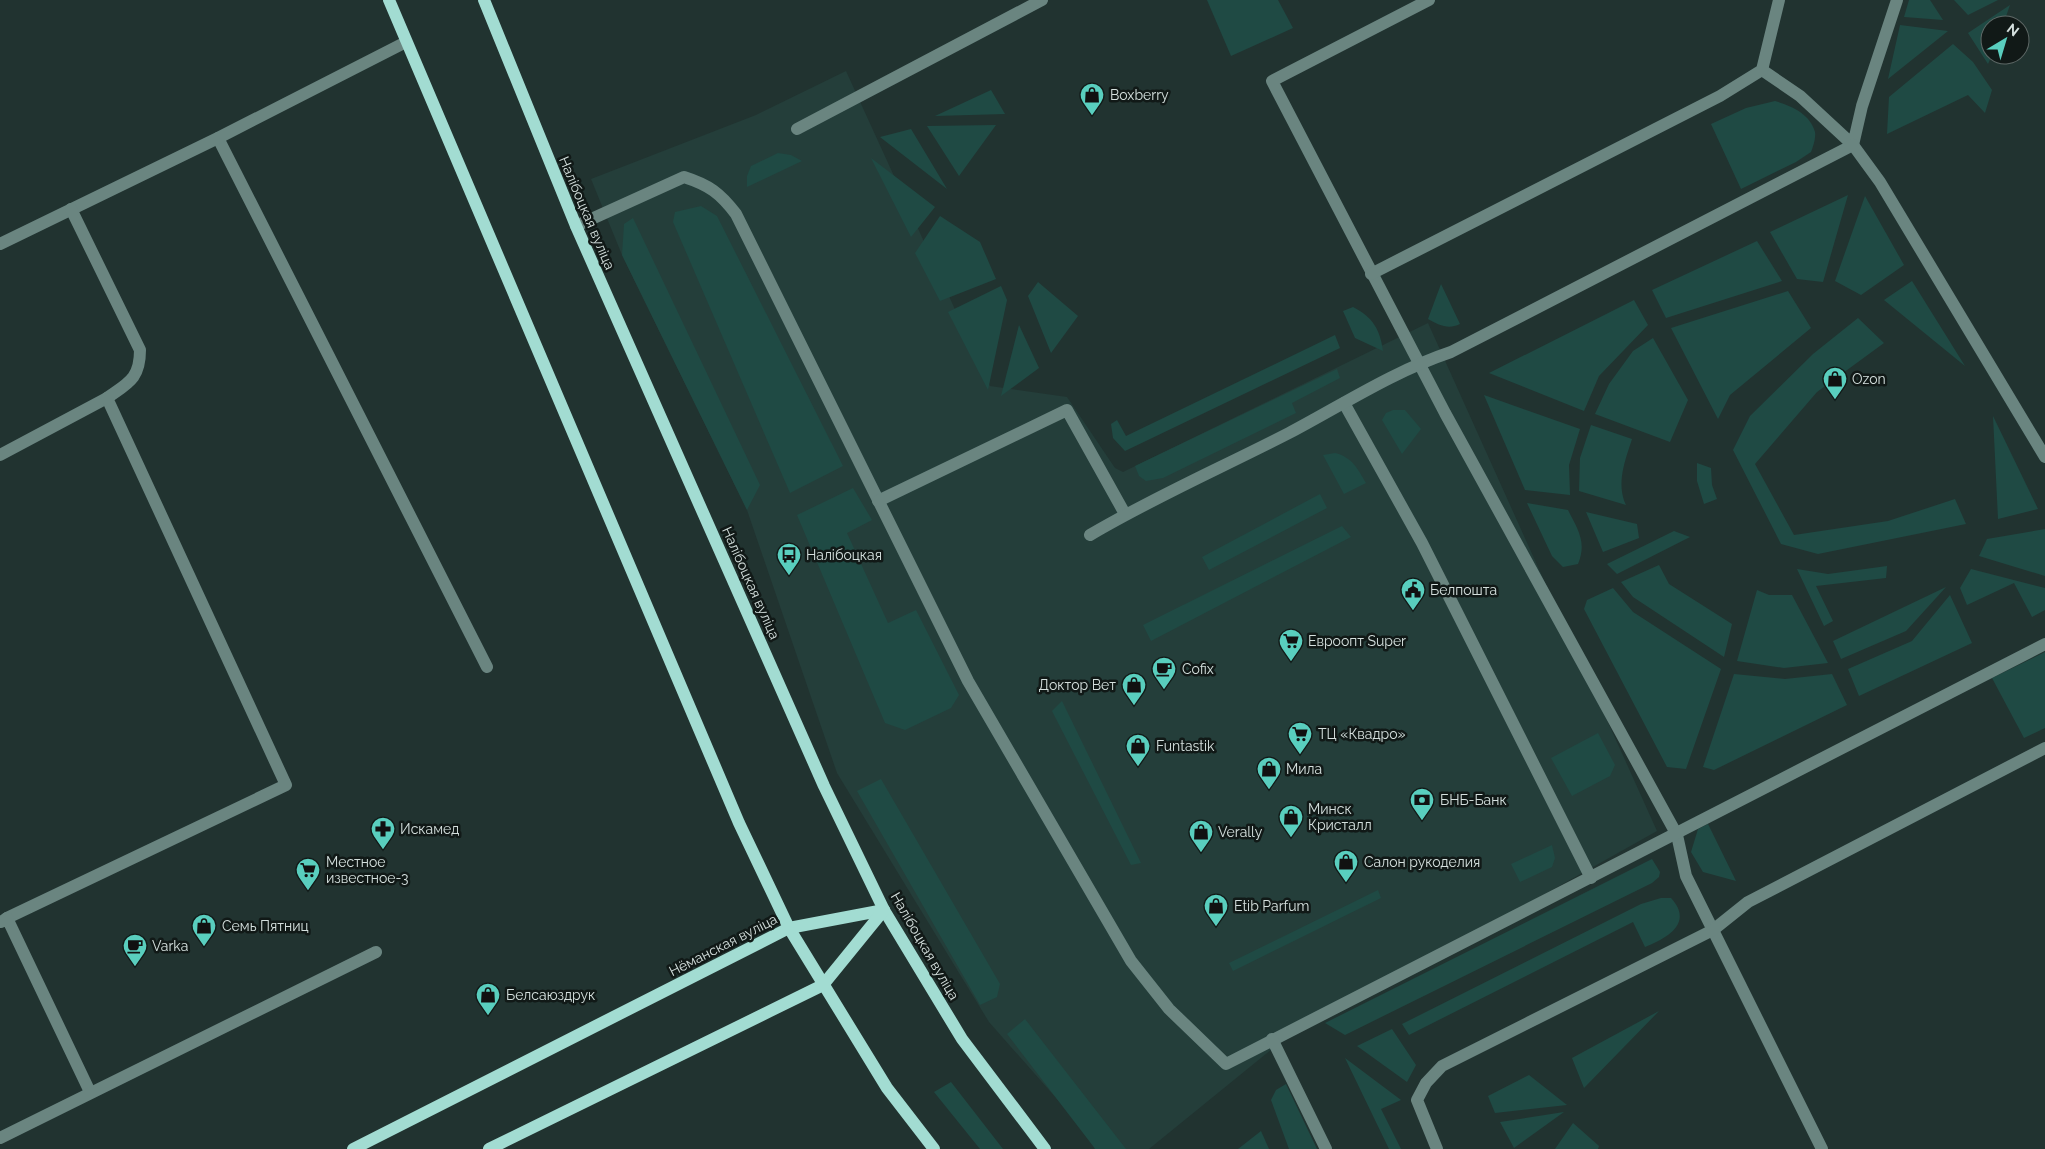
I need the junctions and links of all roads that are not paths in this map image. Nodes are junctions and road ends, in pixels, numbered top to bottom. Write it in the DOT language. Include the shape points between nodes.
graph roads {
  1 [pos="389,0"];
  2 [pos="484,0"];
  3 [pos="1042,0"];
  4 [pos="1429,0"];
  5 [pos="1779,0"];
  6 [pos="1897,0"];
  7 [pos="406,42"];
  8 [pos="1762,70"];
  9 [pos="797,129"];
  10 [pos="218,138"];
  11 [pos="1853,145"];
  12 [pos="71,209"];
  13 [pos="576,226"];
  14 [pos="0,244"];
  15 [pos="1371,274"];
  16 [pos="1419,363"];
  17 [pos="107,398"];
  18 [pos="1344,403"];
  19 [pos="0,455"];
  20 [pos="2045,457"];
  21 [pos="878,501"];
  22 [pos="1125,514"];
  23 [pos="1090,535"];
  24 [pos="2045,644"];
  25 [pos="487,667"];
  26 [pos="2045,748"];
  27 [pos="1677,835"];
  28 [pos="1591,878"];
  29 [pos="884,910"];
  30 [pos="4,920"];
  31 [pos="789,928"];
  32 [pos="1713,930"];
  33 [pos="376,952"];
  34 [pos="823,984"];
  35 [pos="1272,1039"];
  36 [pos="90,1092"];
  37 [pos="0,1138"];
  38 [pos="353,1149"];
  39 [pos="489,1149"];
  40 [pos="934,1149"];
  41 [pos="1044,1149"];
  42 [pos="1326,1149"];
  43 [pos="1437,1149"];
  44 [pos="1822,1149"];
  1 -- 7 [label="main road"];
  2 -- 13 [label="main road, Налібоцкая вуліца"];
  3 -- 9 [label="lane"];
  4 -- 15 [label="lane" via="1272,81"];
  5 -- 8 [label="lane"];
  6 -- 11 [label="lane" via="1862,106"];
  7 -- 10 [label="lane"];
  7 -- 31 [label="main road" via="740,823"];
  8 -- 11 [label="lane" via="1800,96"];
  8 -- 15 [label="lane" via="1720,96"];
  10 -- 12 [label="lane"];
  10 -- 25 [label="lane"];
  11 -- 16 [label="lane" via="1451,352"];
  11 -- 20 [label="lane" via="1880,182"];
  12 -- 14 [label="lane"];
  12 -- 17 [label="lane" via="140,350 140,367 129,382"];
  13 -- 21 [label="lane" via="684,177 706,185 725,200 736,214"];
  13 -- 29 [label="main road, Налібоцкая вуліца" via="824,786"];
  15 -- 16 [label="lane"];
  16 -- 18 [label="lane"];
  16 -- 27 [label="lane"];
  17 -- 19 [label="lane"];
  17 -- 30 [label="lane" via="286,785"];
  18 -- 22 [label="lane"];
  18 -- 28 [label="lane" via="1422,543"];
  21 -- 22 [label="lane" via="1067,410"];
  21 -- 35 [label="lane" via="968,681 1131,961 1169,1009 1226,1064"];
  22 -- 23 [label="lane"];
  24 -- 27 [label="lane"];
  26 -- 32 [label="lane" via="1748,902"];
  27 -- 28 [label="lane"];
  27 -- 32 [label="lane" via="1686,876"];
  28 -- 35 [label="lane"];
  29 -- 31 [label="main road, Нёманская вуліца"];
  29 -- 34 [label="main road"];
  29 -- 41 [label="main road, Налібоцкая вуліца" via="962,1039"];
  30 -- 36 [label="lane"];
  31 -- 34 [label="main road"];
  31 -- 38 [label="main road, Нёманская вуліца"];
  32 -- 43 [label="lane" via="1442,1066 1426,1082 1417,1100"];
  32 -- 44 [label="lane"];
  33 -- 36 [label="lane"];
  34 -- 39 [label="main road"];
  34 -- 40 [label="main road" via="887,1088"];
  35 -- 42 [label="lane"];
  36 -- 37 [label="lane"];
}
